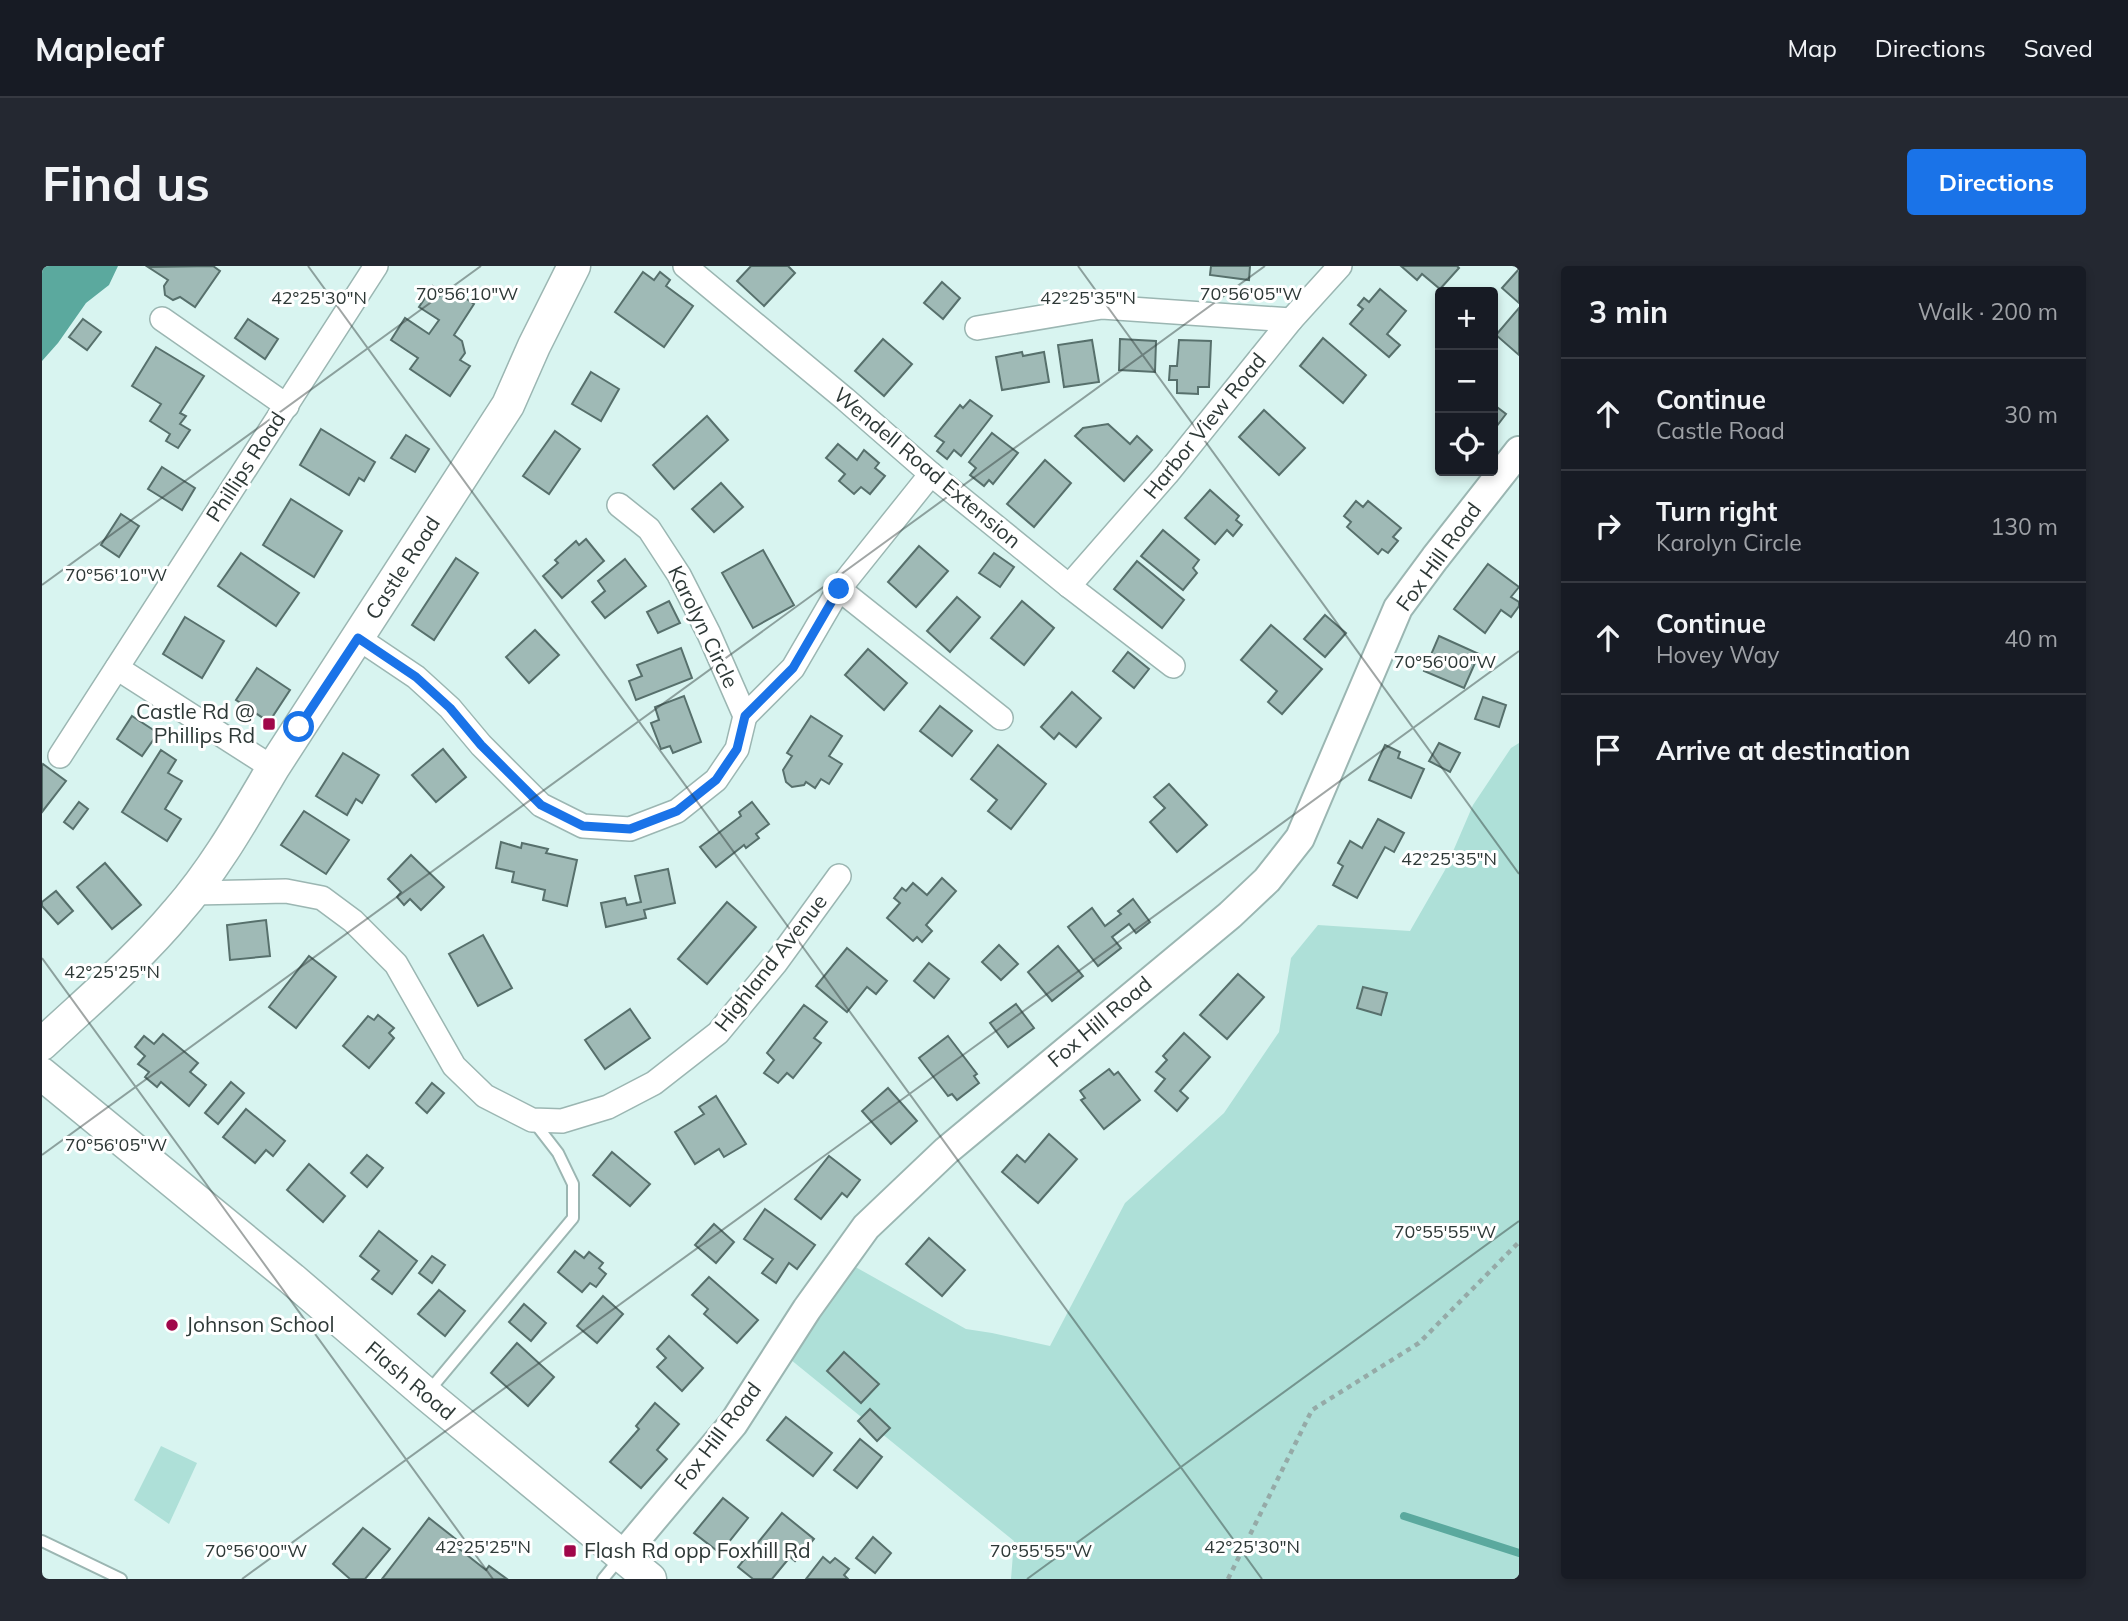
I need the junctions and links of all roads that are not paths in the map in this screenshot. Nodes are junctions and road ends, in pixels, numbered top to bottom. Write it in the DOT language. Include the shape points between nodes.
graph roads {
  1 [pos="376,266"];
  2 [pos="574,266"];
  3 [pos="685,266"];
  4 [pos="1340,266"];
  5 [pos="162,319"];
  6 [pos="1291,320"];
  7 [pos="977,328"];
  8 [pos="287,406"];
  9 [pos="1519,451"];
  10 [pos="931,474"];
  11 [pos="619,505"];
  12 [pos="1069,586"];
  13 [pos="839,589"];
  14 [pos="358,638"];
  15 [pos="1173,666"];
  16 [pos="117,668"];
  17 [pos="745,716"];
  18 [pos="1001,718"];
  19 [pos="60,756"];
  20 [pos="273,768"];
  21 [pos="839,876"];
  22 [pos="193,892"];
  23 [pos="42,1044"];
  24 [pos="42,1074"];
  25 [pos="532,1119"];
  26 [pos="426,1394"];
  27 [pos="42,1541"];
  28 [pos="613,1567"];
  29 [pos="121,1579"];
  30 [pos="650,1579"];
  1 -- 8 [label="street, Phillips Road"];
  2 -- 14 [label="main road, Castle Road" via="508,405"];
  3 -- 10 [label="street, Wendell Road Extension"];
  4 -- 6 [label="street, Harbor View Road"];
  5 -- 8 [label="street"];
  6 -- 7 [label="street" via="1102,307"];
  6 -- 12 [label="street, Harbor View Road"];
  8 -- 16 [label="street, Phillips Road"];
  9 -- 28 [label="street, Fox Hill Road" via="1398,608 1300,838 1267,880 946,1151 866,1227 733,1424"];
  10 -- 12 [label="street, Wendell Road Extension"];
  10 -- 13 [label="street"];
  11 -- 17 [label="street, Karolyn Circle" via="649,528 679,575"];
  12 -- 15 [label="street, Wendell Road Extension"];
  13 -- 17 [label="street" via="793,668"];
  13 -- 18 [label="street"];
  14 -- 17 [label="street" via="416,677 450,708 541,805 583,826 630,829 677,811 716,780 737,749"];
  14 -- 20 [label="main road, Castle Road"];
  16 -- 19 [label="street, Phillips Road"];
  16 -- 20 [label="street"];
  20 -- 22 [label="main road, Castle Road"];
  21 -- 25 [label="street, Highland Avenue" via="718,1033 654,1083 608,1107 562,1121"];
  22 -- 23 [label="main road, Castle Road"];
  22 -- 25 [label="street, Highland Avenue" via="286,891 322,898 396,964 454,1066 485,1096"];
  24 -- 26 [label="main road, Flash Road"];
  25 -- 26 [label="lane" via="558,1153 573,1184 573,1218"];
  26 -- 28 [label="main road, Flash Road"];
  27 -- 29 [label="lane"];
  28 -- 30 [label="main road, Flash Road"];
}
